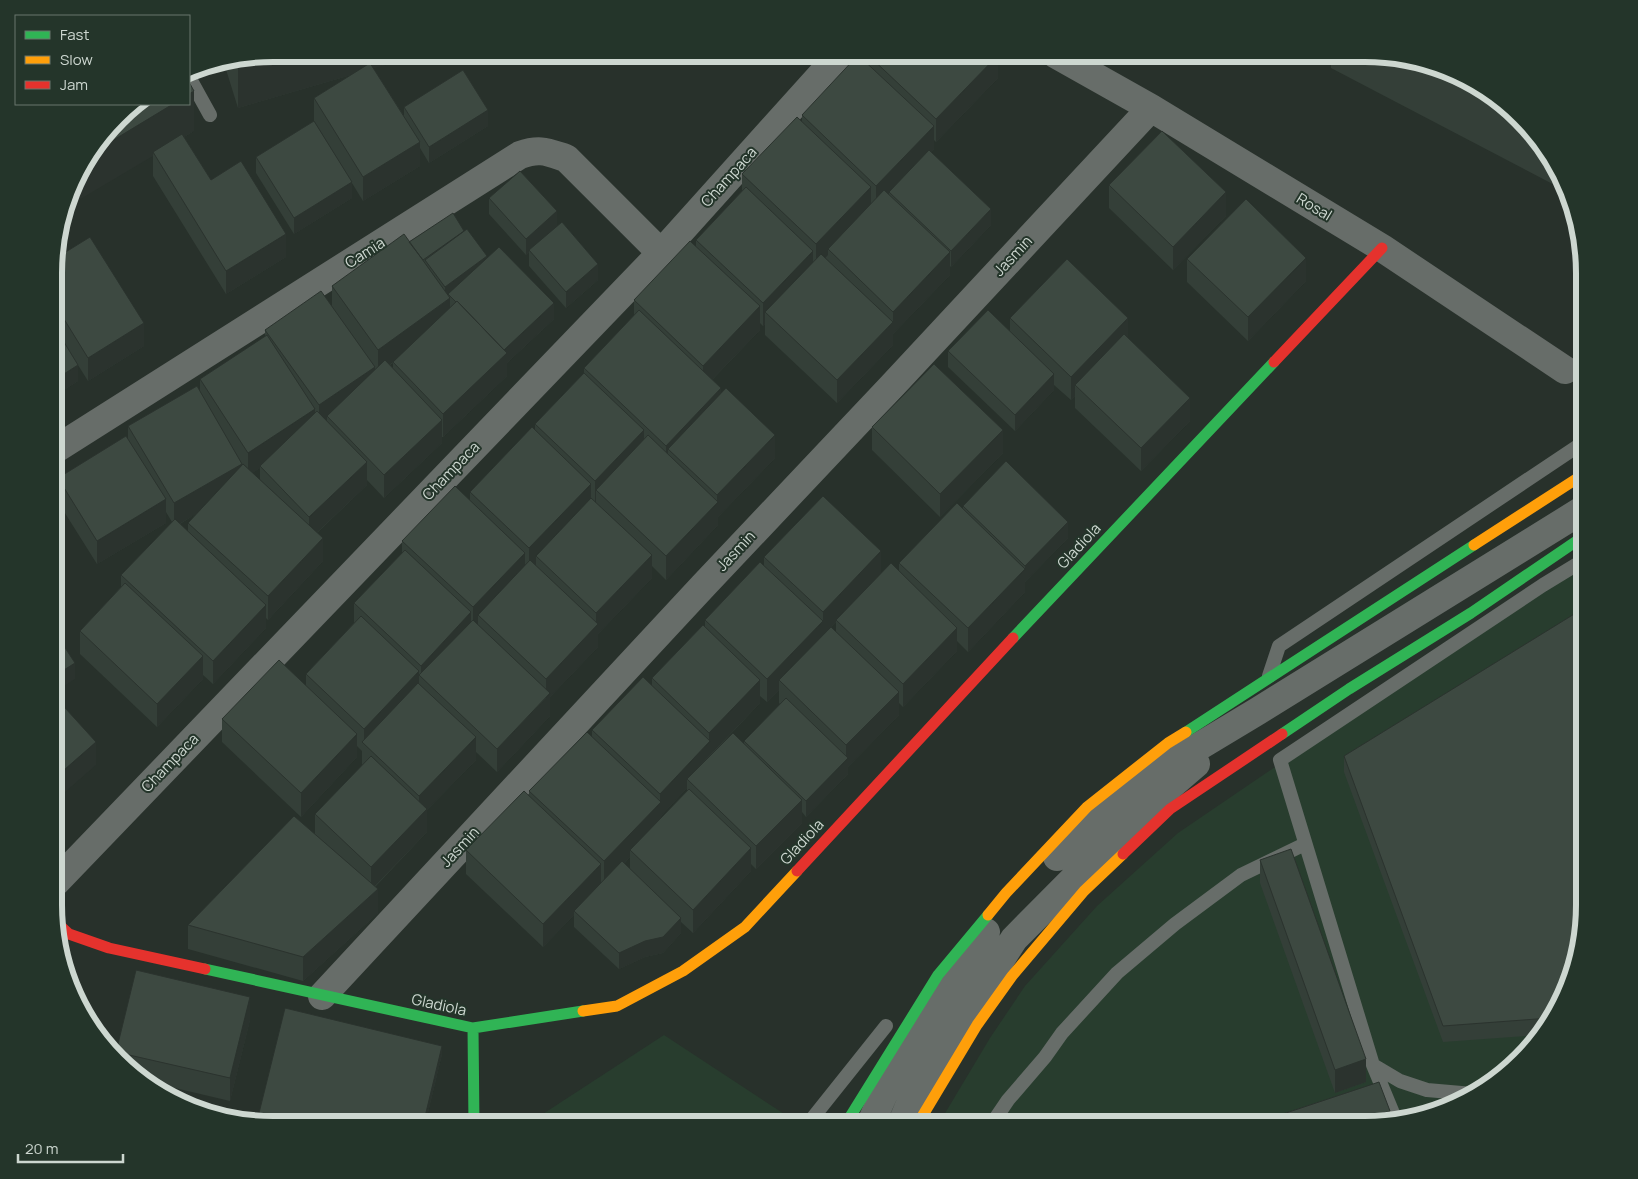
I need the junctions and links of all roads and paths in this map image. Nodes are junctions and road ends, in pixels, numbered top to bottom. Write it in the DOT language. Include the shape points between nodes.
graph roads {
  1 [pos="833,62"];
  2 [pos="1070,62"];
  3 [pos="191,80"];
  4 [pos="1151,108"];
  5 [pos="210,115"];
  6 [pos="1382,248"];
  7 [pos="661,253"];
  8 [pos="1565,370"];
  9 [pos="62,445"];
  10 [pos="1576,447"];
  11 [pos="1576,479"];
  12 [pos="1576,514"];
  13 [pos="1576,541"];
  14 [pos="1576,565"];
  15 [pos="1258,711"];
  16 [pos="1280,760"];
  17 [pos="1305,844"];
  18 [pos="62,876"];
  19 [pos="64,929"];
  20 [pos="322,996"];
  21 [pos="886,1026"];
  22 [pos="473,1028"];
  23 [pos="1373,1065"];
  24 [pos="1461,1093"];
  25 [pos="1393,1115"];
  26 [pos="474,1116"];
  27 [pos="814,1116"];
  28 [pos="850,1116"];
  29 [pos="874,1116"];
  30 [pos="905,1116"];
  31 [pos="924,1116"];
  32 [pos="998,1116"];
  1 -- 7 [label="street, Champaca"];
  2 -- 4 [label="street, Rosal"];
  3 -- 5 [label="lane"];
  4 -- 6 [label="street, Rosal"];
  4 -- 20 [label="street, Jasmin"];
  6 -- 8 [label="street, Rosal"];
  6 -- 22 [label="main road, Gladiola" via="744,926 683,971 617,1006"];
  7 -- 9 [label="street, Camia" via="566,158 532,151 512,160"];
  7 -- 18 [label="street, Champaca"];
  10 -- 15 [label="lane" via="1278,646"];
  11 -- 28 [label="main road, bridge" via="1168,743 1086,807 1006,893 938,975"];
  12 -- 15 [label="street"];
  13 -- 31 [label="main road, bridge" via="1170,809 1084,891 1012,976 977,1025"];
  14 -- 16 [label="lane"];
  15 -- 16 [label="lane"];
  15 -- 29 [label="street" via="1120,794 990,925 886,1089"];
  15 -- 30 [label="street" via="1139,813 1014,939 913,1097"];
  16 -- 17 [label="lane"];
  17 -- 23 [label="lane"];
  17 -- 32 [label="lane" via="1241,875 1117,973 1062,1034"];
  19 -- 20 [label="main road, Gladiola" via="109,948"];
  20 -- 22 [label="main road, Gladiola"];
  21 -- 27 [label="lane"];
  22 -- 26 [label="main road"];
  23 -- 24 [label="lane" via="1400,1081 1428,1090"];
  23 -- 25 [label="lane" via="1379,1092"];
}
